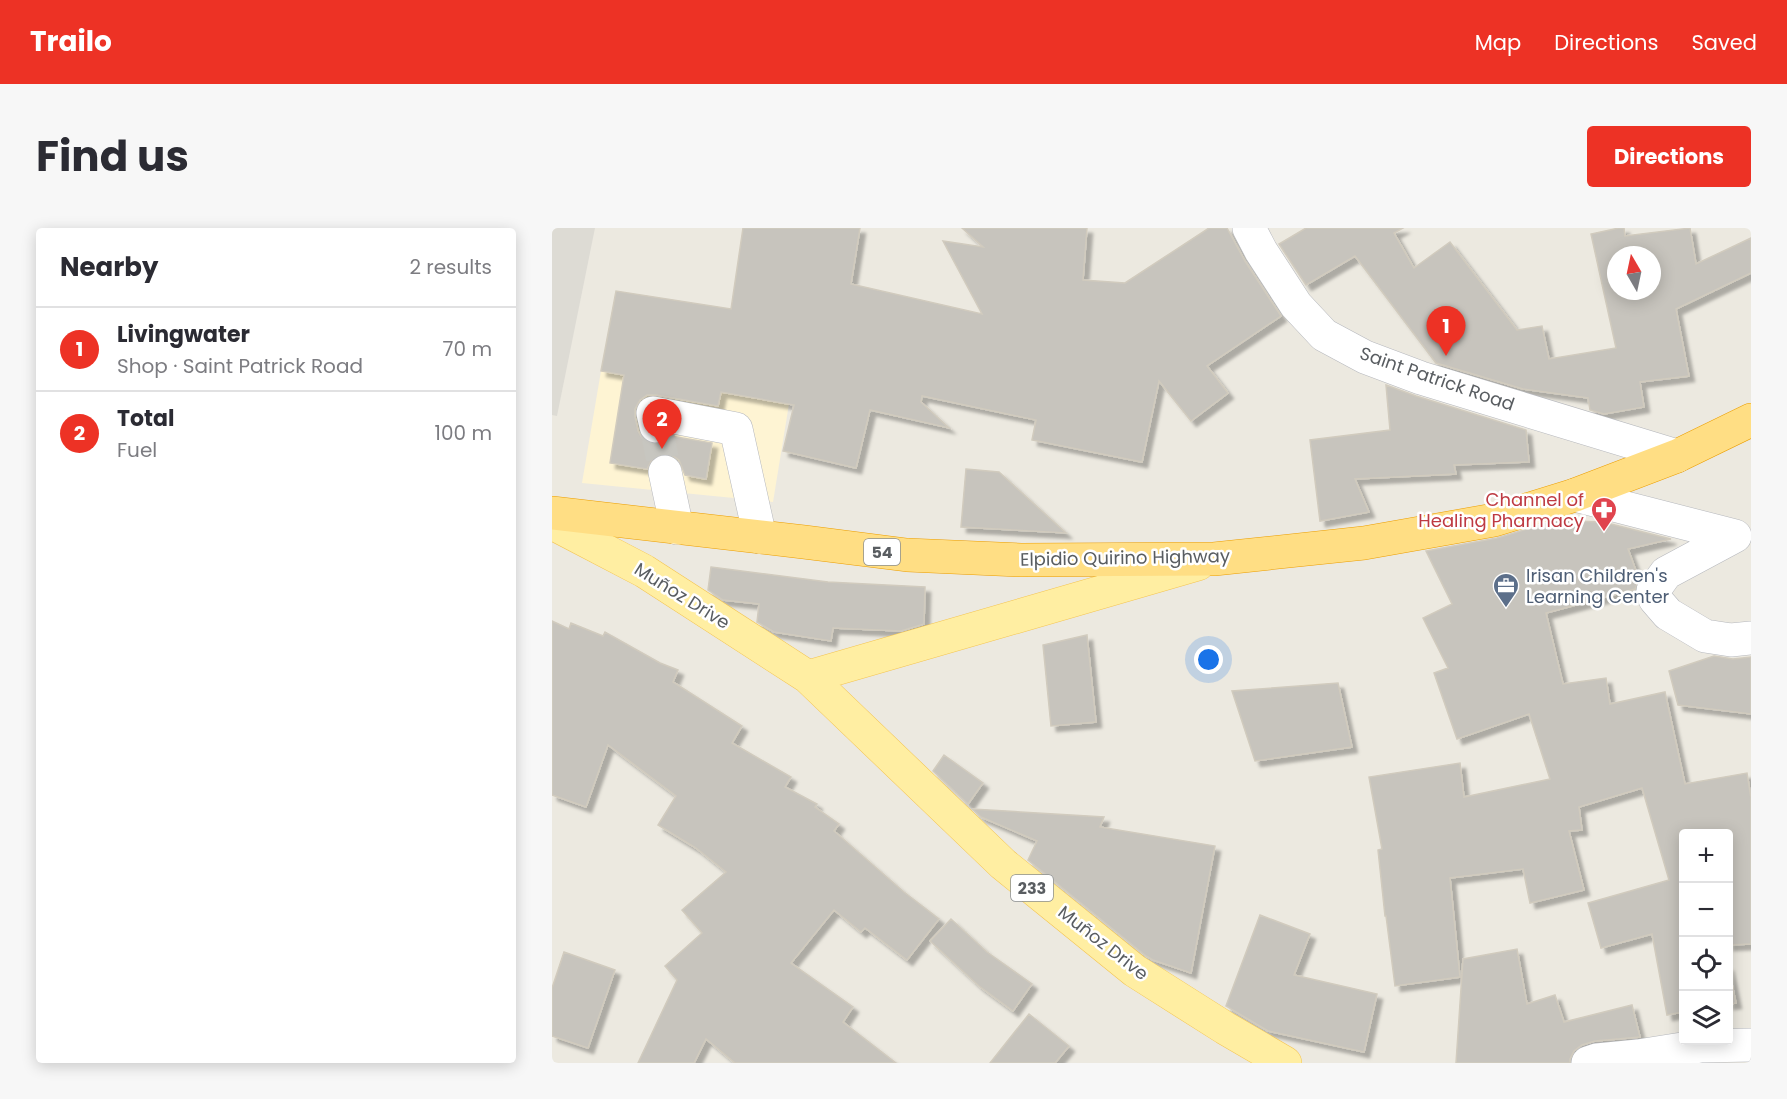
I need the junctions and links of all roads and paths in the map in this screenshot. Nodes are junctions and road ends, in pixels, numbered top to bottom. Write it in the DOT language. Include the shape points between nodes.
graph roads {
  1 [pos="1249,228"];
  2 [pos="1751,420"];
  3 [pos="656,426"];
  4 [pos="1677,456"];
  5 [pos="665,472"];
  6 [pos="1575,495"];
  7 [pos="552,513"];
  8 [pos="552,523"];
  9 [pos="677,528"];
  10 [pos="1743,534"];
  11 [pos="760,537"];
  12 [pos="1214,559"];
  13 [pos="1751,638"];
  14 [pos="808,677"];
  15 [pos="1751,1045"];
  16 [pos="1285,1063"];
  17 [pos="1588,1063"];
  1 -- 4 [label="street, Saint Patrick Road" via="1296,305 1324,335 1365,357 1421,378"];
  2 -- 4 [label="highway, Elpidio Quirino Highway / 54"];
  3 -- 11 [label="street" via="654,413 736,429"];
  4 -- 6 [label="highway, Elpidio Quirino Highway / 54"];
  5 -- 9 [label="street"];
  6 -- 10 [label="street"];
  6 -- 12 [label="highway, Elpidio Quirino Highway / 54" via="1494,520 1440,530 1364,543"];
  7 -- 9 [label="highway, Elpidio Quirino Highway / 54"];
  8 -- 14 [label="main road, Muñoz Drive / 233" via="644,571"];
  9 -- 11 [label="highway, Elpidio Quirino Highway / 54"];
  10 -- 13 [label="street" via="1666,573 1653,591 1668,614 1705,636"];
  11 -- 12 [label="highway, Elpidio Quirino Highway / 54" via="919,556"];
  12 -- 14 [label="main road"];
  14 -- 16 [label="main road, Muñoz Drive / 233" via="1002,864 1135,970"];
  15 -- 17 [label="street" via="1701,1046"];
}
